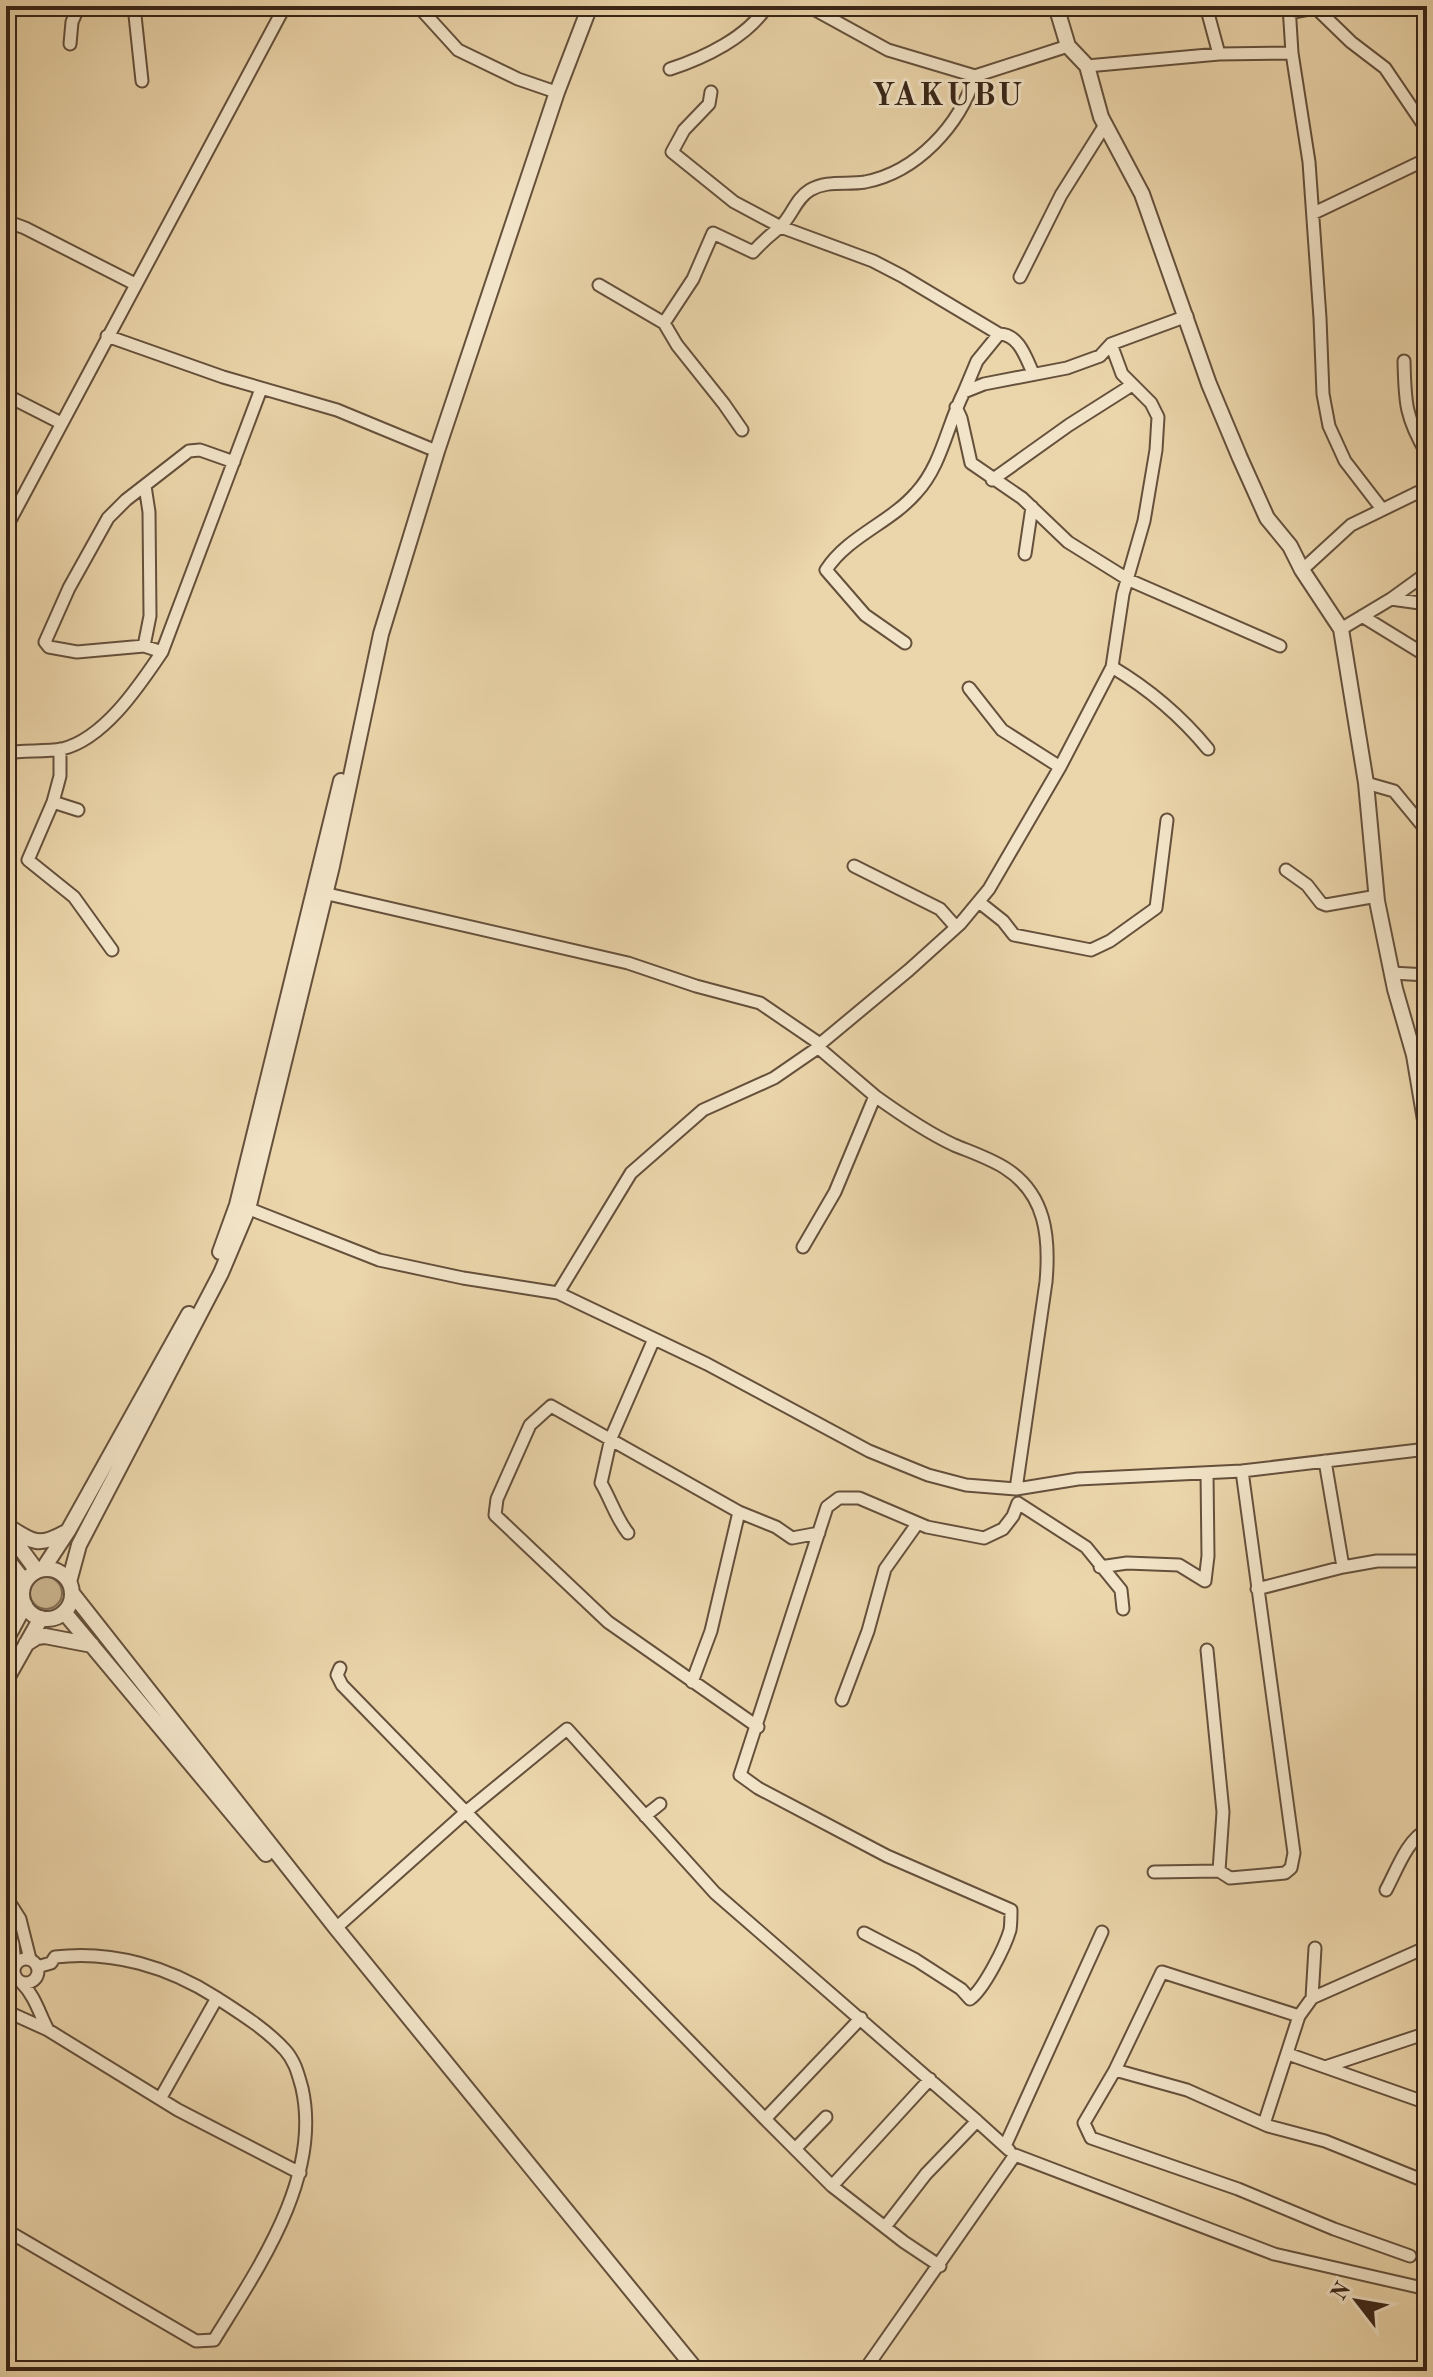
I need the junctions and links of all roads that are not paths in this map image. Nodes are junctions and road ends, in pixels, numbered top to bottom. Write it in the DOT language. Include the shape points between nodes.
graph roads {
  1 [pos="79,6"];
  2 [pos="134,6"];
  3 [pos="285,6"];
  4 [pos="418,6"];
  5 [pos="582,6"];
  6 [pos="590,6"];
  7 [pos="767,6"];
  8 [pos="809,6"];
  9 [pos="1056,6"];
  10 [pos="1206,6"];
  11 [pos="1316,7"];
  12 [pos="1289,10"];
  13 [pos="70,44"];
  14 [pos="1068,46"];
  15 [pos="1292,53"];
  16 [pos="1219,54"];
  17 [pos="1087,66"];
  18 [pos="670,69"];
  19 [pos="975,76"];
  20 [pos="142,81"];
  21 [pos="550,90"];
  22 [pos="711,92"];
  23 [pos="1105,125"];
  24 [pos="1427,130"];
  25 [pos="1427,159"];
  26 [pos="1314,213"];
  27 [pos="6,221"];
  28 [pos="781,227"];
  29 [pos="1020,277"];
  30 [pos="135,284"];
  31 [pos="599,285"];
  32 [pos="1187,316"];
  33 [pos="664,323"];
  34 [pos="999,334"];
  35 [pos="107,336"];
  36 [pos="1111,344"];
  37 [pos="1404,361"];
  38 [pos="1033,373"];
  39 [pos="1132,385"];
  40 [pos="261,389"];
  41 [pos="964,392"];
  42 [pos="6,395"];
  43 [pos="956,407"];
  44 [pos="61,423"];
  45 [pos="742,430"];
  46 [pos="429,448"];
  47 [pos="1427,454"];
  48 [pos="234,462"];
  49 [pos="992,480"];
  50 [pos="145,486"];
  51 [pos="1427,488"];
  52 [pos="1032,507"];
  53 [pos="1382,509"];
  54 [pos="6,528"];
  55 [pos="1025,554"];
  56 [pos="1302,570"];
  57 [pos="1427,573"];
  58 [pos="1129,580"];
  59 [pos="1391,599"];
  60 [pos="1427,604"];
  61 [pos="1362,616"];
  62 [pos="1341,629"];
  63 [pos="905,643"];
  64 [pos="144,646"];
  65 [pos="1280,646"];
  66 [pos="162,652"];
  67 [pos="1427,656"];
  68 [pos="1112,667"];
  69 [pos="969,688"];
  70 [pos="60,749"];
  71 [pos="1208,749"];
  72 [pos="6,753"];
  73 [pos="1060,767"];
  74 [pos="1366,783"];
  75 [pos="53,802"];
  76 [pos="78,810"];
  77 [pos="1167,820"];
  78 [pos="1427,831"];
  79 [pos="854,866"];
  80 [pos="1286,870"];
  81 [pos="320,892"];
  82 [pos="1377,896"];
  83 [pos="979,902"];
  84 [pos="956,927"];
  85 [pos="112,950"];
  86 [pos="1392,973"];
  87 [pos="1427,975"];
  88 [pos="819,1045"];
  89 [pos="1420,1055"];
  90 [pos="875,1096"];
  91 [pos="1427,1132"];
  92 [pos="243,1207"];
  93 [pos="803,1247"];
  94 [pos="558,1293"];
  95 [pos="654,1339"];
  96 [pos="611,1438"];
  97 [pos="1427,1449"];
  98 [pos="1325,1461"];
  99 [pos="1242,1471"];
  100 [pos="1207,1473"];
  101 [pos="1016,1489"];
  102 [pos="739,1512"];
  103 [pos="917,1524"];
  104 [pos="6,1527"];
  105 [pos="68,1531"];
  106 [pos="628,1533"];
  107 [pos="819,1533"];
  108 [pos="6,1558"];
  109 [pos="1427,1561"];
  110 [pos="1100,1567"];
  111 [pos="1343,1567"];
  112 [pos="40,1570"];
  113 [pos="25,1582"];
  114 [pos="70,1587"];
  115 [pos="1257,1589"];
  116 [pos="25,1605"];
  117 [pos="1123,1609"];
  118 [pos="64,1612"];
  119 [pos="41,1618"];
  120 [pos="6,1640"];
  121 [pos="25,1644"];
  122 [pos="92,1645"];
  123 [pos="1207,1650"];
  124 [pos="340,1668"];
  125 [pos="6,1680"];
  126 [pos="692,1682"];
  127 [pos="842,1700"];
  128 [pos="758,1727"];
  129 [pos="660,1804"];
  130 [pos="467,1811"];
  131 [pos="645,1816"];
  132 [pos="1427,1830"];
  133 [pos="1219,1871"];
  134 [pos="1154,1872"];
  135 [pos="1386,1890"];
  136 [pos="6,1897"];
  137 [pos="6,1921"];
  138 [pos="336,1928"];
  139 [pos="1102,1932"];
  140 [pos="864,1933"];
  141 [pos="1427,1947"];
  142 [pos="1315,1948"];
  143 [pos="35,1968"];
  144 [pos="13,1974"];
  145 [pos="34,1997"];
  146 [pos="217,1998"];
  147 [pos="1312,1998"];
  148 [pos="6,2011"];
  149 [pos="1299,2016"];
  150 [pos="861,2018"];
  151 [pos="48,2030"];
  152 [pos="1427,2033"];
  153 [pos="1288,2054"];
  154 [pos="1327,2066"];
  155 [pos="1115,2070"];
  156 [pos="930,2079"];
  157 [pos="160,2099"];
  158 [pos="1427,2103"];
  159 [pos="826,2117"];
  160 [pos="765,2119"];
  161 [pos="977,2121"];
  162 [pos="1264,2124"];
  163 [pos="1005,2146"];
  164 [pos="795,2149"];
  165 [pos="1015,2155"];
  166 [pos="300,2173"];
  167 [pos="1427,2182"];
  168 [pos="832,2186"];
  169 [pos="885,2227"];
  170 [pos="6,2230"];
  171 [pos="1410,2256"];
  172 [pos="940,2266"];
  173 [pos="1427,2289"];
  174 [pos="687,2371"];
  175 [pos="697,2371"];
  176 [pos="864,2371"];
  1 -- 13 [label="street"];
  2 -- 20 [label="street"];
  3 -- 30 [label="street"];
  4 -- 21 [label="street" via="458,50"];
  5 -- 21 [label="street"];
  6 -- 81 [label="street" via="437,451 381,634"];
  7 -- 18 [label="street" via="735,36 698,60"];
  8 -- 19 [label="street" via="871,43"];
  9 -- 14 [label="street"];
  10 -- 16 [label="street"];
  11 -- 12 [label="street"];
  11 -- 24 [label="street" via="1385,68"];
  12 -- 15 [label="street"];
  14 -- 17 [label="street"];
  14 -- 19 [label="street"];
  15 -- 16 [label="street"];
  15 -- 26 [label="street"];
  16 -- 17 [label="street"];
  17 -- 23 [label="street"];
  19 -- 28 [label="street" via="959,112 919,158 866,182 813,189 801,197"];
  21 -- 46 [label="street"];
  22 -- 28 [label="street" via="709,104 672,152 734,202"];
  23 -- 29 [label="street" via="1061,195"];
  23 -- 32 [label="street" via="1142,194"];
  25 -- 26 [label="street"];
  26 -- 53 [label="street" via="1329,426 1345,461"];
  27 -- 30 [label="street"];
  28 -- 33 [label="street" via="753,252 713,233 693,279"];
  28 -- 34 [label="street" via="873,261"];
  30 -- 35 [label="street"];
  31 -- 33 [label="street"];
  32 -- 36 [label="street"];
  32 -- 56 [label="street" via="1245,470 1267,518"];
  33 -- 45 [label="street"];
  34 -- 38 [label="street" via="1019,344"];
  34 -- 41 [label="street" via="977,361"];
  35 -- 40 [label="street"];
  35 -- 44 [label="street"];
  36 -- 38 [label="street" via="1100,356"];
  36 -- 39 [label="street"];
  37 -- 47 [label="street" via="1405,406"];
  38 -- 41 [label="street"];
  39 -- 49 [label="street"];
  39 -- 58 [label="street" via="1158,417"];
  40 -- 46 [label="street" via="337,410"];
  40 -- 48 [label="street"];
  41 -- 43 [label="street"];
  42 -- 44 [label="street"];
  43 -- 49 [label="street" via="971,463"];
  43 -- 63 [label="street" via="937,462 917,492 844,549 826,570 865,615"];
  44 -- 54 [label="street"];
  46 -- 81 [label="street" via="375,632"];
  48 -- 50 [label="street" via="189,451"];
  48 -- 66 [label="street"];
  49 -- 52 [label="street"];
  50 -- 64 [label="street" via="150,616"];
  50 -- 64 [label="street" via="108,518 45,642 77,652"];
  51 -- 53 [label="street"];
  52 -- 55 [label="street"];
  52 -- 58 [label="street" via="1068,542"];
  53 -- 56 [label="street" via="1351,525"];
  56 -- 62 [label="street"];
  57 -- 59 [label="street"];
  58 -- 65 [label="street"];
  58 -- 68 [label="street"];
  59 -- 60 [label="street"];
  59 -- 61 [label="street"];
  61 -- 62 [label="street"];
  61 -- 67 [label="street"];
  62 -- 74 [label="street"];
  64 -- 66 [label="street"];
  66 -- 70 [label="street" via="115,715 80,743"];
  68 -- 71 [label="street" via="1182,718"];
  68 -- 73 [label="street"];
  69 -- 73 [label="street" via="1002,730"];
  70 -- 72 [label="street"];
  70 -- 75 [label="street"];
  73 -- 83 [label="street"];
  74 -- 78 [label="street" via="1394,791"];
  74 -- 82 [label="street"];
  75 -- 76 [label="street"];
  75 -- 85 [label="street" via="28,860 74,897"];
  77 -- 83 [label="street" via="1156,908 1091,950 1014,935"];
  79 -- 84 [label="street" via="940,909"];
  80 -- 82 [label="street" via="1326,905"];
  81 -- 88 [label="street" via="628,963 760,1003"];
  81 -- 92 [label="street"];
  82 -- 86 [label="street"];
  83 -- 84 [label="street"];
  84 -- 88 [label="street"];
  86 -- 87 [label="street"];
  86 -- 89 [label="street"];
  88 -- 90 [label="street"];
  88 -- 94 [label="street" via="774,1078 703,1110 631,1173"];
  89 -- 91 [label="street"];
  90 -- 93 [label="street" via="835,1192"];
  90 -- 101 [label="street" via="926,1130 1004,1167 1041,1208 1049,1249"];
  92 -- 94 [label="street" via="379,1260"];
  92 -- 105 [label="street"];
  92 -- 114 [label="street" via="221,1273 79,1545"];
  94 -- 95 [label="street"];
  95 -- 96 [label="street"];
  95 -- 101 [label="street" via="905,1466 966,1485"];
  96 -- 102 [label="street"];
  96 -- 106 [label="street" via="601,1483"];
  96 -- 126 [label="street" via="551,1406 530,1425 495,1515 608,1622"];
  97 -- 98 [label="street"];
  98 -- 99 [label="street"];
  98 -- 111 [label="street"];
  99 -- 100 [label="street"];
  99 -- 115 [label="street"];
  100 -- 101 [label="street" via="1078,1479"];
  100 -- 110 [label="street" via="1205,1581 1179,1565"];
  102 -- 107 [label="street" via="792,1538"];
  102 -- 126 [label="street" via="711,1631"];
  103 -- 107 [label="street" via="859,1498 839,1498 827,1507"];
  103 -- 110 [label="street" via="984,1538 1003,1529 1018,1503 1086,1547"];
  103 -- 127 [label="street" via="885,1569"];
  104 -- 105 [label="street" via="36,1543"];
  104 -- 112 [label="street"];
  105 -- 112 [label="street"];
  107 -- 128 [label="street"];
  108 -- 113 [label="street"];
  109 -- 111 [label="street"];
  110 -- 117 [label="street" via="1121,1590"];
  111 -- 115 [label="street"];
  112 -- 113 [label="street"];
  112 -- 114 [label="street" via="58,1571"];
  113 -- 116 [label="street"];
  114 -- 118 [label="street"];
  114 -- 138 [label="street"];
  115 -- 133 [label="street" via="1294,1853 1285,1873 1230,1878"];
  116 -- 119 [label="street"];
  116 -- 120 [label="street"];
  118 -- 119 [label="street"];
  118 -- 122 [label="street"];
  119 -- 121 [label="street"];
  121 -- 122 [label="street" via="45,1636"];
  121 -- 125 [label="street"];
  122 -- 174 [label="street"];
  123 -- 133 [label="street" via="1223,1812"];
  124 -- 130 [label="street" via="342,1685"];
  126 -- 128 [label="street"];
  128 -- 140 [label="street" via="740,1775 887,1856 1011,1910 1006,1939 979,1993 970,1999 916,1960"];
  129 -- 131 [label="street"];
  130 -- 131 [label="street" via="567,1729"];
  130 -- 138 [label="street"];
  130 -- 160 [label="street"];
  131 -- 150 [label="street" via="715,1893"];
  132 -- 135 [label="street" via="1412,1842"];
  133 -- 134 [label="street"];
  136 -- 143 [label="street" via="20,1919"];
  137 -- 144 [label="street"];
  138 -- 175 [label="street"];
  139 -- 163 [label="street"];
  141 -- 147 [label="street"];
  142 -- 147 [label="street"];
  143 -- 144 [label="street" via="22,1959"];
  143 -- 144 [label="street" via="30,1982"];
  143 -- 145 [label="street"];
  143 -- 146 [label="street" via="55,1957 108,1955 179,1976"];
  144 -- 145 [label="street"];
  145 -- 151 [label="street"];
  146 -- 157 [label="street"];
  146 -- 166 [label="street" via="272,2038 297,2070 307,2109"];
  147 -- 149 [label="street"];
  148 -- 151 [label="street"];
  149 -- 153 [label="street"];
  149 -- 155 [label="street" via="1162,1972"];
  150 -- 156 [label="street"];
  150 -- 160 [label="street"];
  151 -- 157 [label="street"];
  152 -- 154 [label="street"];
  153 -- 154 [label="street"];
  153 -- 162 [label="street"];
  154 -- 158 [label="street"];
  155 -- 162 [label="street" via="1187,2090"];
  155 -- 171 [label="street" via="1084,2123 1091,2138"];
  156 -- 161 [label="street"];
  156 -- 168 [label="street"];
  157 -- 166 [label="street"];
  159 -- 164 [label="street"];
  160 -- 164 [label="street"];
  161 -- 163 [label="street"];
  161 -- 169 [label="street"];
  162 -- 167 [label="street" via="1325,2141"];
  163 -- 165 [label="street"];
  164 -- 168 [label="street"];
  165 -- 172 [label="street"];
  165 -- 173 [label="street" via="1274,2254"];
  166 -- 170 [label="street" via="254,2277 214,2340 196,2341"];
  168 -- 169 [label="street"];
  169 -- 172 [label="street"];
  172 -- 176 [label="street"];
}
